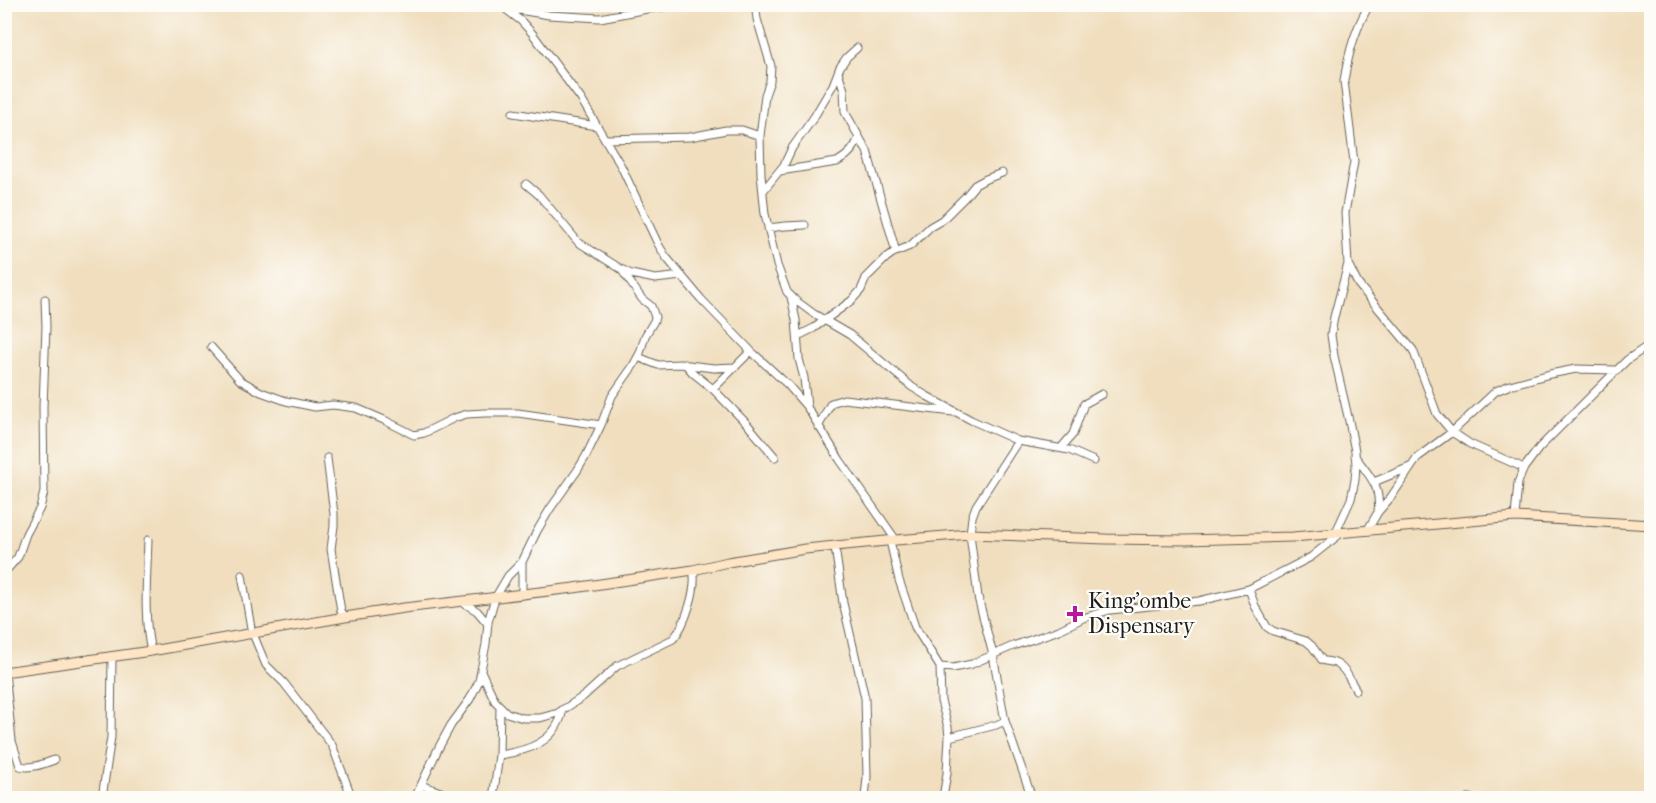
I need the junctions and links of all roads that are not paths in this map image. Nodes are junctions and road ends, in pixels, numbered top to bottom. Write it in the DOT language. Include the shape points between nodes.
graph roads {
  1 [pos="499,4"];
  2 [pos="686,4"];
  3 [pos="755,4"];
  4 [pos="1370,4"];
  5 [pos="510,11"];
  6 [pos="856,48"];
  7 [pos="838,72"];
  8 [pos="513,113"];
  9 [pos="597,126"];
  10 [pos="760,136"];
  11 [pos="859,137"];
  12 [pos="605,139"];
  13 [pos="780,171"];
  14 [pos="1002,173"];
  15 [pos="526,184"];
  16 [pos="763,191"];
  17 [pos="805,225"];
  18 [pos="768,228"];
  19 [pos="896,252"];
  20 [pos="1348,264"];
  21 [pos="621,269"];
  22 [pos="682,276"];
  23 [pos="791,297"];
  24 [pos="45,299"];
  25 [pos="825,320"];
  26 [pos="798,336"];
  27 [pos="1652,343"];
  28 [pos="211,347"];
  29 [pos="751,351"];
  30 [pos="638,357"];
  31 [pos="685,364"];
  32 [pos="735,367"];
  33 [pos="1616,370"];
  34 [pos="713,389"];
  35 [pos="1102,394"];
  36 [pos="807,407"];
  37 [pos="959,413"];
  38 [pos="602,425"];
  39 [pos="818,427"];
  40 [pos="1452,432"];
  41 [pos="1018,441"];
  42 [pos="1061,448"];
  43 [pos="1355,456"];
  44 [pos="775,457"];
  45 [pos="327,458"];
  46 [pos="1094,460"];
  47 [pos="1411,466"];
  48 [pos="1524,468"];
  49 [pos="1374,482"];
  50 [pos="1378,512"];
  51 [pos="1515,517"];
  52 [pos="1652,525"];
  53 [pos="1367,531"];
  54 [pos="970,534"];
  55 [pos="1338,534"];
  56 [pos="148,540"];
  57 [pos="893,541"];
  58 [pos="835,547"];
  59 [pos="522,562"];
  60 [pos="693,570"];
  61 [pos="4,573"];
  62 [pos="242,575"];
  63 [pos="1249,589"];
  64 [pos="522,595"];
  65 [pos="495,598"];
  66 [pos="460,600"];
  67 [pos="1652,614"];
  68 [pos="345,617"];
  69 [pos="488,624"];
  70 [pos="1652,633"];
  71 [pos="252,634"];
  72 [pos="151,651"];
  73 [pos="112,656"];
  74 [pos="993,656"];
  75 [pos="940,667"];
  76 [pos="481,671"];
  77 [pos="5,672"];
  78 [pos="1356,690"];
  79 [pos="500,707"];
  80 [pos="563,709"];
  81 [pos="1005,721"];
  82 [pos="949,736"];
  83 [pos="499,755"];
  84 [pos="54,760"];
  85 [pos="421,785"];
  86 [pos="102,798"];
  87 [pos="351,798"];
  88 [pos="415,798"];
  89 [pos="458,798"];
  90 [pos="493,798"];
  91 [pos="865,798"];
  92 [pos="944,798"];
  93 [pos="1032,798"];
  1 -- 5 [label="street"];
  2 -- 5 [label="street" via="600,18"];
  3 -- 10 [label="street" via="771,66"];
  4 -- 20 [label="street" via="1353,43 1344,81 1354,155 1345,213"];
  5 -- 9 [label="street" via="532,33"];
  6 -- 7 [label="street"];
  7 -- 11 [label="street" via="845,112"];
  7 -- 13 [label="street"];
  8 -- 9 [label="street"];
  9 -- 12 [label="street"];
  10 -- 12 [label="street" via="726,130 690,137"];
  10 -- 16 [label="street"];
  11 -- 13 [label="street" via="846,158 837,162"];
  11 -- 19 [label="street" via="867,150"];
  12 -- 22 [label="street" via="658,244"];
  13 -- 16 [label="street"];
  14 -- 19 [label="street" via="978,183 942,220 910,246"];
  15 -- 21 [label="street" via="580,244"];
  16 -- 18 [label="street"];
  17 -- 18 [label="street"];
  18 -- 23 [label="street" via="783,284"];
  19 -- 25 [label="street" via="866,278 858,294"];
  20 -- 40 [label="street" via="1358,284 1413,350 1437,414"];
  20 -- 43 [label="street" via="1332,335"];
  21 -- 22 [label="street" via="655,279"];
  21 -- 30 [label="street" via="651,306 655,317"];
  22 -- 29 [label="street"];
  23 -- 25 [label="street"];
  23 -- 26 [label="street"];
  24 -- 61 [label="street" via="45,492 18,557"];
  25 -- 26 [label="street"];
  25 -- 37 [label="street" via="850,335 918,391"];
  26 -- 36 [label="street"];
  27 -- 33 [label="street"];
  28 -- 38 [label="street" via="240,380 261,392 315,407 356,408 414,435 454,418 476,414 518,414"];
  29 -- 32 [label="street"];
  29 -- 36 [label="street"];
  30 -- 31 [label="street" via="658,364"];
  30 -- 38 [label="street" via="612,396"];
  31 -- 32 [label="street"];
  31 -- 34 [label="street"];
  32 -- 34 [label="street"];
  33 -- 40 [label="street" via="1576,369 1510,385 1496,391"];
  33 -- 48 [label="street" via="1543,443"];
  34 -- 44 [label="street"];
  35 -- 42 [label="street" via="1084,404 1073,435"];
  36 -- 39 [label="street"];
  37 -- 39 [label="street" via="844,399 831,403"];
  37 -- 41 [label="street"];
  38 -- 59 [label="street" via="577,471 545,515"];
  39 -- 57 [label="street"];
  40 -- 47 [label="street" via="1428,448"];
  40 -- 48 [label="street"];
  41 -- 42 [label="street"];
  41 -- 54 [label="street" via="976,506"];
  42 -- 46 [label="street"];
  43 -- 49 [label="street"];
  43 -- 55 [label="street" via="1351,499"];
  45 -- 68 [label="street" via="334,514 332,560"];
  47 -- 49 [label="street"];
  47 -- 50 [label="street"];
  48 -- 51 [label="street" via="1518,483"];
  49 -- 50 [label="street"];
  50 -- 53 [label="street"];
  51 -- 52 [label="street"];
  51 -- 53 [label="street"];
  53 -- 55 [label="street"];
  54 -- 55 [label="street" via="1185,540"];
  54 -- 57 [label="street"];
  54 -- 74 [label="street" via="978,597"];
  55 -- 63 [label="street" via="1311,557"];
  56 -- 72 [label="street" via="147,615"];
  57 -- 58 [label="street"];
  57 -- 75 [label="street" via="899,580 915,627"];
  58 -- 60 [label="street"];
  58 -- 91 [label="street" via="843,603 865,698"];
  59 -- 64 [label="street"];
  59 -- 65 [label="street"];
  60 -- 64 [label="street"];
  60 -- 80 [label="street" via="688,608 673,639 616,666 591,691"];
  62 -- 71 [label="street"];
  63 -- 74 [label="street" via="1198,601 1098,613"];
  63 -- 78 [label="street" via="1268,627 1306,642 1322,660 1340,666"];
  64 -- 65 [label="street"];
  65 -- 66 [label="street"];
  65 -- 69 [label="street"];
  66 -- 68 [label="street"];
  66 -- 69 [label="street"];
  67 -- 70 [label="street"];
  68 -- 71 [label="street"];
  69 -- 76 [label="street"];
  71 -- 72 [label="street"];
  71 -- 87 [label="street" via="266,665 284,682 332,745"];
  72 -- 73 [label="street"];
  73 -- 77 [label="street"];
  73 -- 86 [label="street" via="111,737"];
  74 -- 75 [label="street" via="965,666"];
  74 -- 81 [label="street"];
  75 -- 82 [label="street" via="941,701"];
  76 -- 79 [label="street"];
  76 -- 85 [label="street" via="470,699 451,725"];
  77 -- 84 [label="street" via="12,741 20,766"];
  79 -- 80 [label="street" via="513,716 532,718 547,717"];
  79 -- 83 [label="street"];
  80 -- 83 [label="street" via="545,740 526,750"];
  81 -- 82 [label="street"];
  81 -- 93 [label="street"];
  82 -- 92 [label="street"];
  83 -- 90 [label="street"];
  85 -- 88 [label="street"];
  85 -- 89 [label="street"];
}
